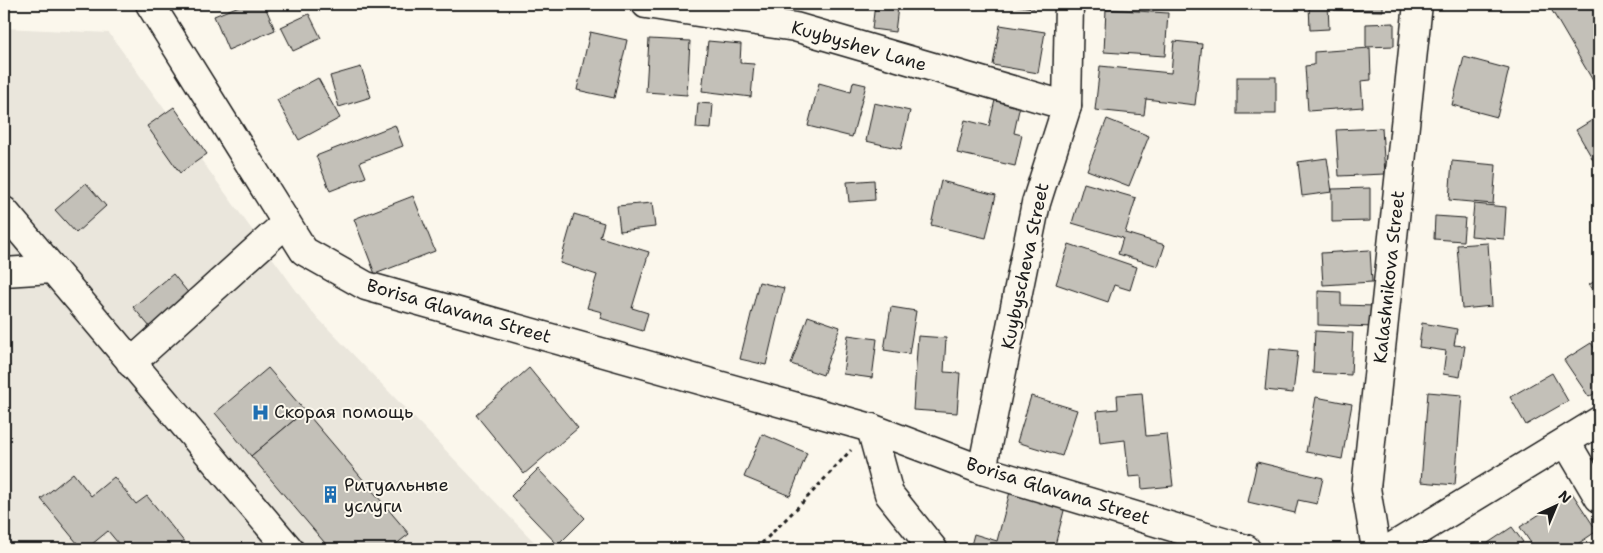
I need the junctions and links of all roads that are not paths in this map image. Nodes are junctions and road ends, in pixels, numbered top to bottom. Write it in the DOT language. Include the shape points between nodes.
graph roads {
  1 [pos="150,4"];
  2 [pos="646,4"];
  3 [pos="1068,4"];
  4 [pos="1418,4"];
  5 [pos="1068,106"];
  6 [pos="4,211"];
  7 [pos="286,223"];
  8 [pos="52,269"];
  9 [pos="4,272"];
  10 [pos="131,363"];
  11 [pos="1599,421"];
  12 [pos="871,428"];
  13 [pos="1566,442"];
  14 [pos="982,470"];
  15 [pos="1599,498"];
  16 [pos="289,549"];
  17 [pos="933,549"];
  18 [pos="1246,549"];
  19 [pos="1376,549"];
  20 [pos="1390,549"];
  1 -- 7 [label="street, Borisa Glavana Street"];
  2 -- 5 [label="street, Kuybyshev Lane" via="794,27"];
  3 -- 5 [label="street, Kuybyscheva Street"];
  4 -- 19 [label="street, Kalashnikova Street" via="1366,488"];
  5 -- 14 [label="street, Kuybyscheva Street" via="1036,203"];
  6 -- 8 [label="street"];
  7 -- 10 [label="street"];
  7 -- 12 [label="street, Borisa Glavana Street" via="304,251 366,286"];
  8 -- 9 [label="street"];
  8 -- 10 [label="street"];
  10 -- 16 [label="street"];
  11 -- 13 [label="street"];
  12 -- 14 [label="street, Borisa Glavana Street"];
  12 -- 17 [label="street" via="889,494"];
  13 -- 15 [label="street"];
  13 -- 20 [label="street"];
  14 -- 18 [label="street, Borisa Glavana Street"];
}
